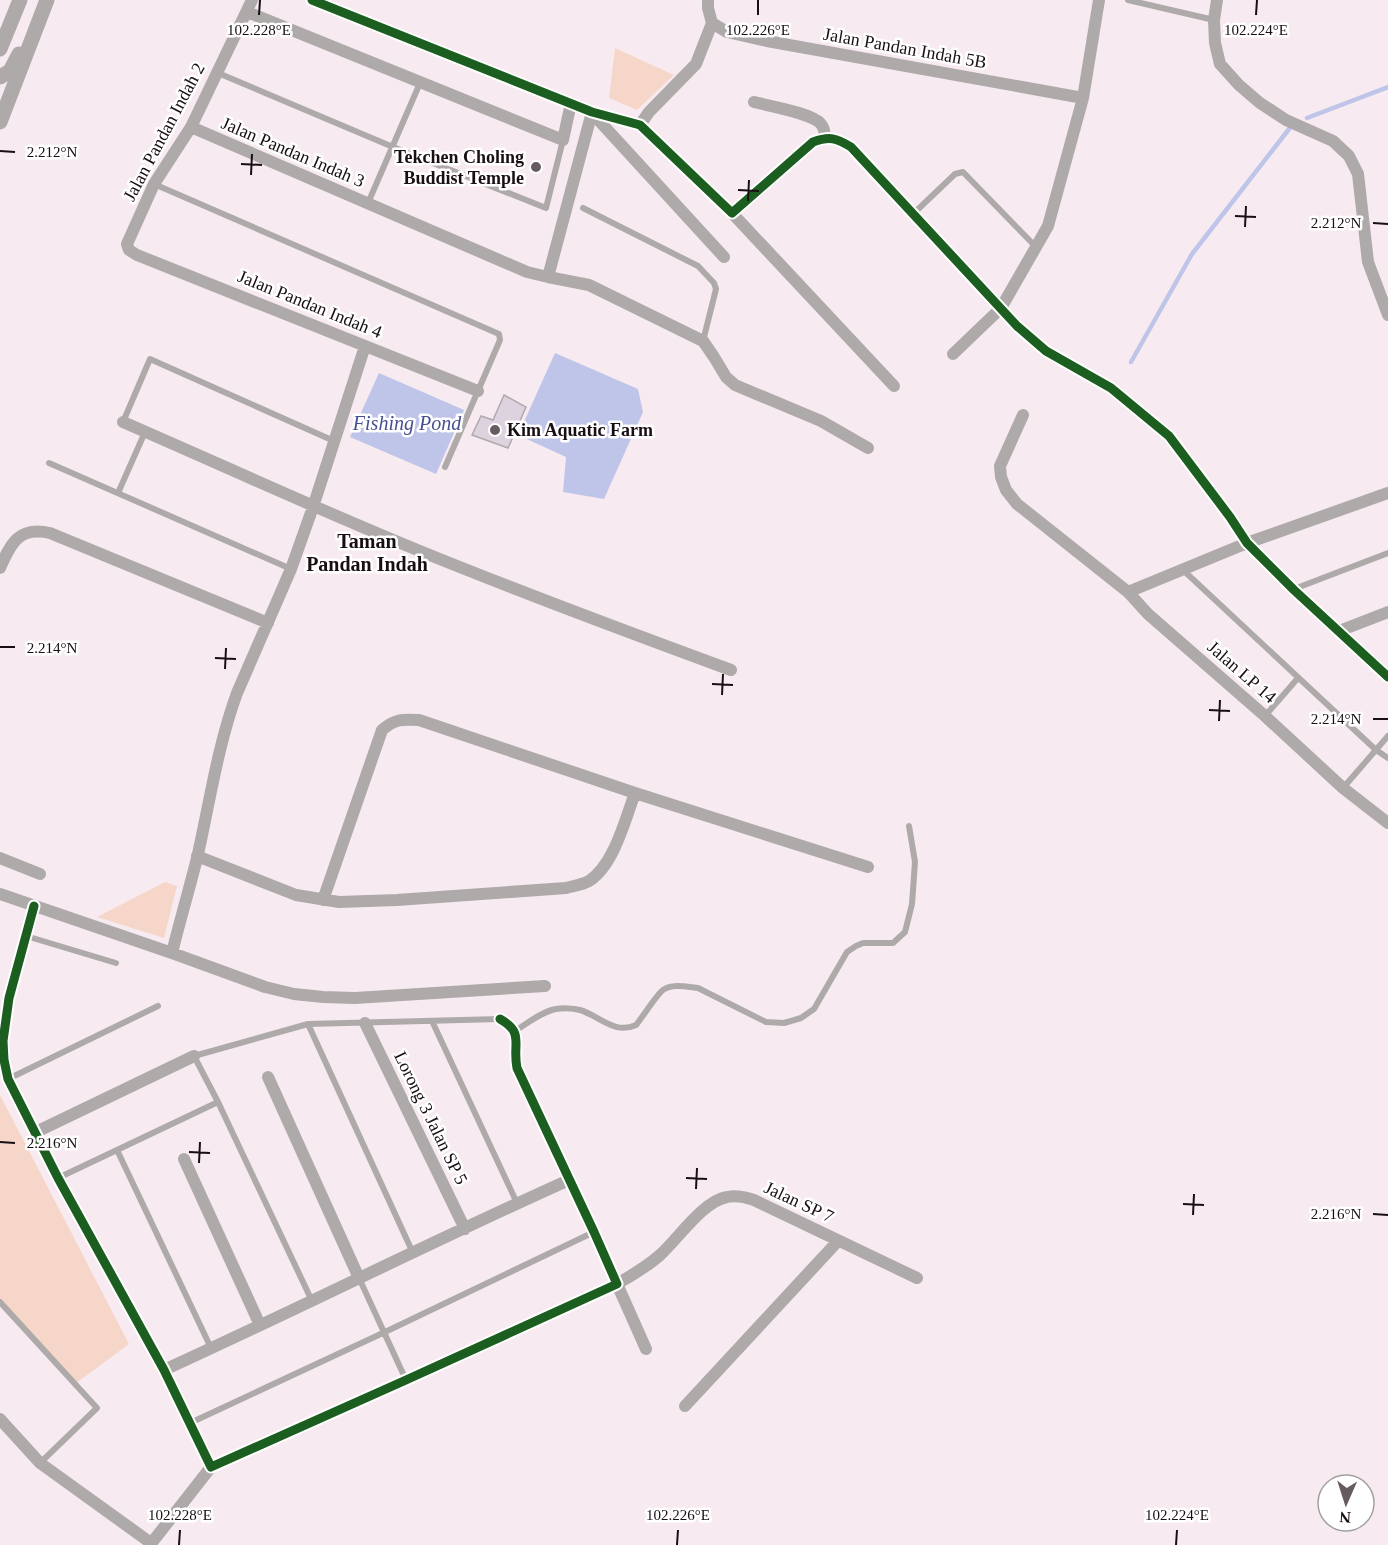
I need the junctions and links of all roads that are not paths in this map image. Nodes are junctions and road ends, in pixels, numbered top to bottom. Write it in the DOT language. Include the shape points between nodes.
graph roads {
  1 [pos="20,0"];
  2 [pos="46,0"];
  3 [pos="312,0"];
  4 [pos="708,0"];
  5 [pos="1099,0"];
  6 [pos="1128,0"];
  7 [pos="1217,0"];
  8 [pos="249,6"];
  9 [pos="1214,20"];
  10 [pos="712,23"];
  11 [pos="0,49"];
  12 [pos="217,72"];
  13 [pos="0,77"];
  14 [pos="420,82"];
  15 [pos="0,94"];
  16 [pos="1083,99"];
  17 [pos="754,102"];
  18 [pos="571,103"];
  19 [pos="0,111"];
  20 [pos="592,112"];
  21 [pos="0,122"];
  22 [pos="640,125"];
  23 [pos="190,127"];
  24 [pos="824,138"];
  25 [pos="563,140"];
  26 [pos="393,147"];
  27 [pos="154,184"];
  28 [pos="368,204"];
  29 [pos="583,208"];
  30 [pos="732,213"];
  31 [pos="913,214"];
  32 [pos="1036,248"];
  33 [pos="129,250"];
  34 [pos="724,257"];
  35 [pos="548,277"];
  36 [pos="1001,308"];
  37 [pos="1388,315"];
  38 [pos="703,341"];
  39 [pos="365,346"];
  40 [pos="953,354"];
  41 [pos="894,386"];
  42 [pos="478,391"];
  43 [pos="1023,415"];
  44 [pos="123,422"];
  45 [pos="145,432"];
  46 [pos="334,441"];
  47 [pos="868,448"];
  48 [pos="49,463"];
  49 [pos="445,467"];
  50 [pos="118,493"];
  51 [pos="1388,493"];
  52 [pos="313,507"];
  53 [pos="1247,543"];
  54 [pos="1388,554"];
  55 [pos="3,555"];
  56 [pos="0,568"];
  57 [pos="291,569"];
  58 [pos="1183,569"];
  59 [pos="1294,590"];
  60 [pos="1128,592"];
  61 [pos="1388,612"];
  62 [pos="268,623"];
  63 [pos="1338,631"];
  64 [pos="731,670"];
  65 [pos="1387,675"];
  66 [pos="1298,678"];
  67 [pos="1265,716"];
  68 [pos="1388,736"];
  69 [pos="1376,750"];
  70 [pos="1388,758"];
  71 [pos="1343,788"];
  72 [pos="635,793"];
  73 [pos="1388,823"];
  74 [pos="909,825"];
  75 [pos="197,856"];
  76 [pos="0,858"];
  77 [pos="868,867"];
  78 [pos="40,874"];
  79 [pos="0,894"];
  80 [pos="323,900"];
  81 [pos="34,906"];
  82 [pos="26,936"];
  83 [pos="172,953"];
  84 [pos="116,963"];
  85 [pos="545,986"];
  86 [pos="158,1006"];
  87 [pos="500,1019"];
  88 [pos="432,1021"];
  89 [pos="365,1023"];
  90 [pos="308,1024"];
  91 [pos="515,1031"];
  92 [pos="194,1056"];
  93 [pos="268,1077"];
  94 [pos="8,1079"];
  95 [pos="218,1102"];
  96 [pos="36,1132"];
  97 [pos="117,1150"];
  98 [pos="184,1159"];
  99 [pos="58,1178"];
  100 [pos="569,1180"];
  101 [pos="517,1204"];
  102 [pos="465,1229"];
  103 [pos="594,1232"];
  104 [pos="838,1241"];
  105 [pos="413,1253"];
  106 [pos="359,1278"];
  107 [pos="917,1278"];
  108 [pos="617,1284"];
  109 [pos="0,1302"];
  110 [pos="312,1302"];
  111 [pos="260,1325"];
  112 [pos="385,1332"];
  113 [pos="211,1348"];
  114 [pos="646,1349"];
  115 [pos="164,1370"];
  116 [pos="406,1380"];
  117 [pos="685,1406"];
  118 [pos="0,1419"];
  119 [pos="190,1423"];
  120 [pos="40,1463"];
  121 [pos="211,1467"];
  122 [pos="151,1544"];
  1 -- 11 [label="street"];
  2 -- 13 [label="street" via="16,61"];
  2 -- 21 [label="street"];
  3 -- 18 [label="street"];
  4 -- 10 [label="street"];
  5 -- 16 [label="street"];
  6 -- 9 [label="lane"];
  7 -- 9 [label="street"];
  8 -- 12 [label="street, Jalan Pandan Indah 2"];
  8 -- 14 [label="street"];
  9 -- 37 [label="street" via="1221,64 1239,85 1286,120 1333,141 1349,156 1358,174 1368,262"];
  10 -- 16 [label="street, Jalan Pandan Indah 5B" via="727,32 767,41"];
  10 -- 22 [label="street" via="696,64"];
  12 -- 23 [label="street, Jalan Pandan Indah 2"];
  12 -- 26 [label="lane"];
  14 -- 25 [label="street"];
  14 -- 26 [label="lane"];
  15 -- 19 [label="street"];
  16 -- 32 [label="street" via="1048,226"];
  17 -- 24 [label="street" via="807,116 820,123 825,130"];
  18 -- 20 [label="street"];
  18 -- 25 [label="street"];
  20 -- 22 [label="street"];
  20 -- 34 [label="street"];
  20 -- 35 [label="street"];
  22 -- 30 [label="street"];
  23 -- 27 [label="street, Jalan Pandan Indah 2"];
  23 -- 28 [label="street, Jalan Pandan Indah 3"];
  24 -- 30 [label="street" via="813,142"];
  24 -- 31 [label="street" via="837,139 851,147"];
  25 -- 26 [label="lane" via="546,208"];
  26 -- 28 [label="lane"];
  27 -- 33 [label="street, Jalan Pandan Indah 2" via="127,244"];
  27 -- 42 [label="lane" via="499,334 500,340"];
  28 -- 35 [label="street, Jalan Pandan Indah 3" via="527,272"];
  29 -- 38 [label="lane" via="698,266 714,283 716,289"];
  30 -- 41 [label="street"];
  31 -- 32 [label="lane" via="955,174 963,172"];
  31 -- 36 [label="street"];
  32 -- 36 [label="street"];
  33 -- 39 [label="street, Jalan Pandan Indah 4"];
  35 -- 38 [label="street, Jalan Pandan Indah 3" via="589,285"];
  36 -- 40 [label="street"];
  36 -- 53 [label="street" via="1046,351 1111,388 1169,436"];
  38 -- 47 [label="street" via="726,378 735,385 821,421"];
  39 -- 42 [label="street, Jalan Pandan Indah 4"];
  39 -- 46 [label="street"];
  42 -- 49 [label="lane"];
  43 -- 60 [label="street, Jalan LP 14" via="1000,466 1006,490 1017,504"];
  44 -- 45 [label="street"];
  44 -- 46 [label="lane" via="150,359"];
  45 -- 50 [label="lane"];
  45 -- 52 [label="street"];
  46 -- 52 [label="street"];
  48 -- 50 [label="lane"];
  50 -- 57 [label="lane"];
  51 -- 53 [label="street"];
  52 -- 57 [label="street"];
  52 -- 64 [label="street" via="566,609"];
  53 -- 58 [label="street"];
  53 -- 59 [label="street"];
  54 -- 59 [label="lane"];
  55 -- 56 [label="street"];
  55 -- 62 [label="street" via="29,531 50,533"];
  57 -- 62 [label="street"];
  58 -- 60 [label="street"];
  58 -- 66 [label="lane"];
  59 -- 63 [label="street"];
  60 -- 67 [label="street, Jalan LP 14"];
  61 -- 63 [label="street"];
  62 -- 75 [label="street" via="229,714"];
  63 -- 65 [label="street"];
  66 -- 67 [label="lane"];
  66 -- 69 [label="lane"];
  67 -- 71 [label="street, Jalan LP 14"];
  68 -- 69 [label="lane"];
  69 -- 70 [label="lane"];
  69 -- 71 [label="lane"];
  71 -- 73 [label="street, Jalan LP 14"];
  72 -- 77 [label="street"];
  72 -- 80 [label="street" via="610,858 587,882 566,888 397,900"];
  72 -- 80 [label="street" via="419,720 392,721 377,741"];
  74 -- 91 [label="lane" via="915,862 905,932 893,943 863,943 848,952 814,1009 801,1018 784,1023 766,1022 698,988 678,987 663,990 636,1026 630,1028 614,1027 579,1010 558,1009"];
  75 -- 80 [label="street" via="296,895"];
  75 -- 83 [label="street"];
  76 -- 78 [label="street"];
  79 -- 81 [label="street"];
  81 -- 82 [label="street"];
  81 -- 83 [label="street"];
  82 -- 84 [label="lane"];
  82 -- 94 [label="street" via="9,998 3,1041"];
  83 -- 85 [label="street" via="265,987 323,998"];
  86 -- 94 [label="lane"];
  87 -- 88 [label="lane"];
  87 -- 91 [label="street"];
  88 -- 89 [label="lane"];
  88 -- 101 [label="lane"];
  89 -- 90 [label="lane"];
  89 -- 102 [label="street, Lorong 3 Jalan SP 5"];
  90 -- 92 [label="lane"];
  90 -- 105 [label="lane"];
  91 -- 100 [label="street" via="517,1068"];
  92 -- 95 [label="lane"];
  92 -- 96 [label="street"];
  93 -- 106 [label="street"];
  94 -- 96 [label="street"];
  95 -- 97 [label="lane"];
  95 -- 110 [label="lane"];
  96 -- 99 [label="street"];
  97 -- 99 [label="lane"];
  97 -- 113 [label="lane"];
  98 -- 111 [label="street"];
  99 -- 115 [label="street"];
  100 -- 101 [label="street"];
  100 -- 103 [label="street"];
  101 -- 102 [label="street"];
  102 -- 105 [label="street"];
  103 -- 108 [label="street"];
  103 -- 112 [label="lane"];
  104 -- 107 [label="street, Jalan SP 7"];
  104 -- 108 [label="street, Jalan SP 7" via="754,1200 728,1196 705,1208 649,1265"];
  104 -- 117 [label="street"];
  105 -- 106 [label="street"];
  106 -- 110 [label="street"];
  106 -- 112 [label="lane"];
  108 -- 114 [label="street"];
  108 -- 116 [label="street, Jalan SP 7"];
  109 -- 120 [label="lane" via="97,1408"];
  110 -- 111 [label="street"];
  111 -- 113 [label="street"];
  112 -- 116 [label="lane"];
  112 -- 119 [label="lane"];
  113 -- 115 [label="street"];
  115 -- 119 [label="street"];
  116 -- 121 [label="street, Jalan SP 7"];
  118 -- 120 [label="street"];
  119 -- 121 [label="street"];
  120 -- 122 [label="street"];
  121 -- 122 [label="street"];
}
